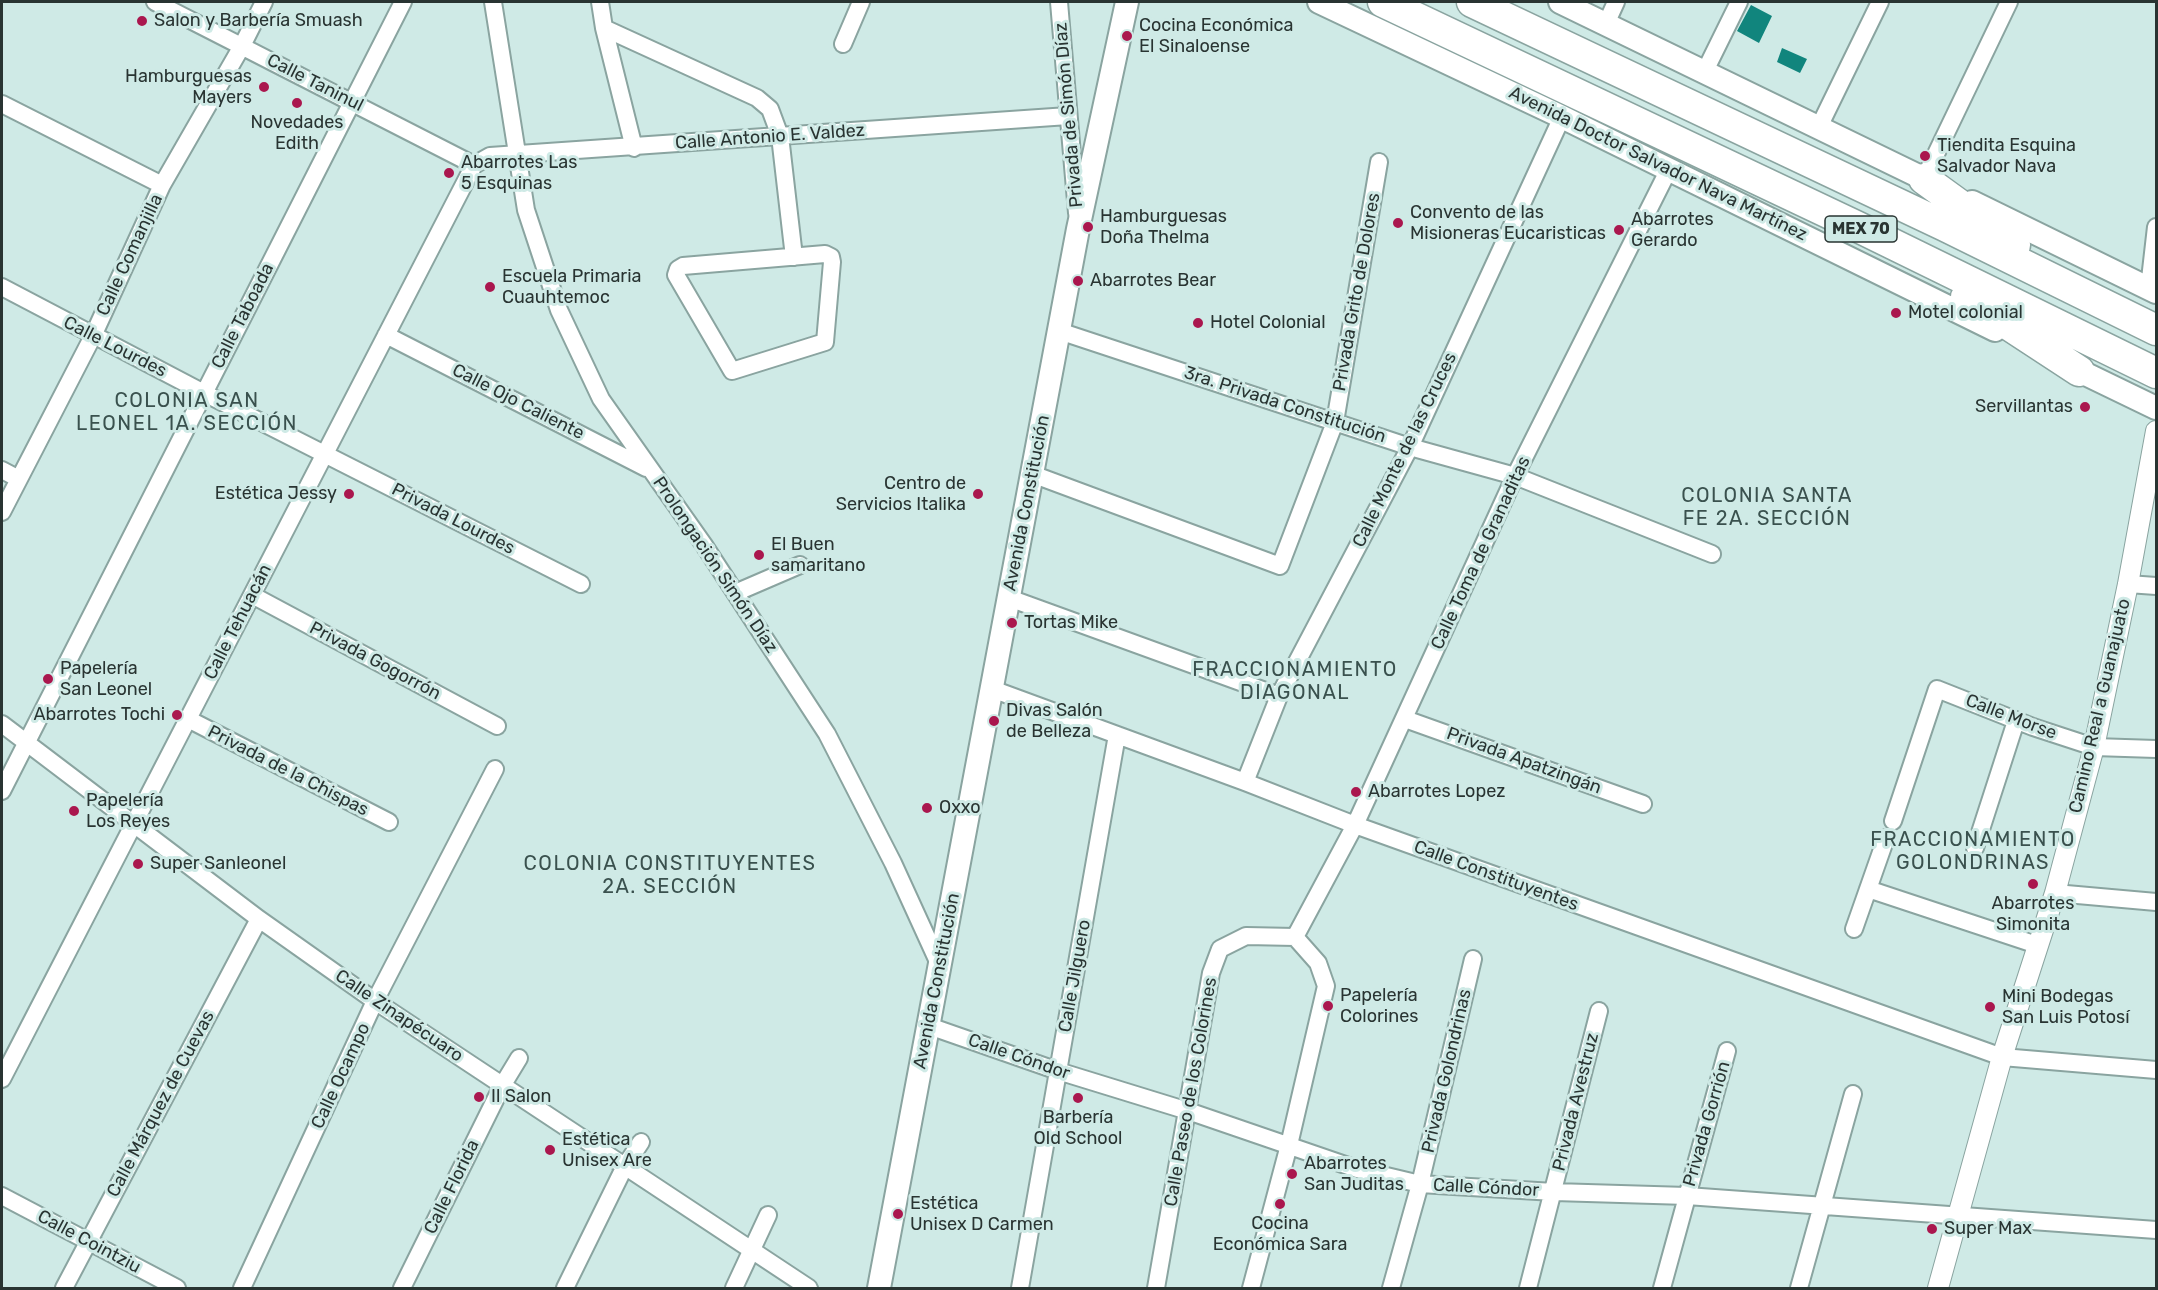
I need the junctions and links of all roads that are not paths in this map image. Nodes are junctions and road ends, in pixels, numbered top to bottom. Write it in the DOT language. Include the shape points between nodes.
graph roads {
  1 [pos="155,2"];
  2 [pos="264,2"];
  3 [pos="403,2"];
  4 [pos="493,2"];
  5 [pos="600,2"];
  6 [pos="861,2"];
  7 [pos="1059,2"];
  8 [pos="1127,2"];
  9 [pos="1319,2"];
  10 [pos="1383,2"];
  11 [pos="1473,2"];
  12 [pos="1560,2"];
  13 [pos="1616,2"];
  14 [pos="1739,2"];
  15 [pos="1880,2"];
  16 [pos="2009,2"];
  17 [pos="1606,24"];
  18 [pos="604,28"];
  19 [pos="843,44"];
  20 [pos="242,46"];
  21 [pos="1705,71"];
  22 [pos="352,101"];
  23 [pos="2,104"];
  24 [pos="1068,116"];
  25 [pos="1562,117"];
  26 [pos="1820,127"];
  27 [pos="780,136"];
  28 [pos="634,148"];
  29 [pos="517,156"];
  30 [pos="1378,162"];
  31 [pos="474,165"];
  32 [pos="1669,169"];
  33 [pos="1924,179"];
  34 [pos="162,185"];
  35 [pos="1858,227"];
  36 [pos="1078,230"];
  37 [pos="2156,232"];
  38 [pos="794,257"];
  39 [pos="2,287"];
  40 [pos="2153,290"];
  41 [pos="2083,294"];
  42 [pos="2157,330"];
  43 [pos="1059,331"];
  44 [pos="386,335"];
  45 [pos="93,336"];
  46 [pos="2079,371"];
  47 [pos="2157,373"];
  48 [pos="204,393"];
  49 [pos="2157,408"];
  50 [pos="1335,422"];
  51 [pos="2157,431"];
  52 [pos="1410,447"];
  53 [pos="325,454"];
  54 [pos="2,470"];
  55 [pos="650,470"];
  56 [pos="1032,474"];
  57 [pos="1515,476"];
  58 [pos="19,479"];
  59 [pos="2,512"];
  60 [pos="1712,554"];
  61 [pos="800,565"];
  62 [pos="581,584"];
  63 [pos="2128,584"];
  64 [pos="2157,586"];
  65 [pos="735,593"];
  66 [pos="252,595"];
  67 [pos="1009,597"];
  68 [pos="992,689"];
  69 [pos="1279,696"];
  70 [pos="188,719"];
  71 [pos="1405,719"];
  72 [pos="2016,721"];
  73 [pos="2,724"];
  74 [pos="497,726"];
  75 [pos="1117,735"];
  76 [pos="26,743"];
  77 [pos="2094,747"];
  78 [pos="2157,749"];
  79 [pos="495,769"];
  80 [pos="1245,782"];
  81 [pos="2,791"];
  82 [pos="1643,804"];
  83 [pos="1893,820"];
  84 [pos="389,822"];
  85 [pos="133,824"];
  86 [pos="1355,825"];
  87 [pos="1886,838"];
  88 [pos="1976,848"];
  89 [pos="1868,890"];
  90 [pos="2055,893"];
  91 [pos="2157,902"];
  92 [pos="260,919"];
  93 [pos="1854,929"];
  94 [pos="1295,937"];
  95 [pos="2037,945"];
  96 [pos="1473,959"];
  97 [pos="940,966"];
  98 [pos="375,1001"];
  99 [pos="1599,1011"];
  100 [pos="929,1026"];
  101 [pos="1727,1051"];
  102 [pos="2002,1057"];
  103 [pos="519,1058"];
  104 [pos="2157,1070"];
  105 [pos="1058,1071"];
  106 [pos="2,1079"];
  107 [pos="502,1086"];
  108 [pos="1853,1094"];
  109 [pos="1188,1111"];
  110 [pos="641,1142"];
  111 [pos="1289,1145"];
  112 [pos="625,1166"];
  113 [pos="1420,1184"];
  114 [pos="1554,1192"];
  115 [pos="2,1196"];
  116 [pos="1687,1196"];
  117 [pos="1821,1206"];
  118 [pos="768,1215"];
  119 [pos="1959,1216"];
  120 [pos="2157,1230"];
  121 [pos="88,1240"];
  122 [pos="753,1250"];
  123 [pos="64,1288"];
  124 [pos="177,1288"];
  125 [pos="242,1288"];
  126 [pos="402,1288"];
  127 [pos="565,1288"];
  128 [pos="734,1288"];
  129 [pos="809,1288"];
  130 [pos="879,1288"];
  131 [pos="1020,1288"];
  132 [pos="1156,1288"];
  133 [pos="1251,1288"];
  134 [pos="1391,1288"];
  135 [pos="1528,1288"];
  136 [pos="1662,1288"];
  137 [pos="1799,1288"];
  138 [pos="1938,1288"];
  1 -- 20 [label="street, Calle Taninul"];
  2 -- 20 [label="street, Calle Comanjilla"];
  3 -- 22 [label="street, Calle Taboada"];
  4 -- 29 [label="street, Prolongación Simón Díaz"];
  5 -- 18 [label="street"];
  6 -- 19 [label="street"];
  7 -- 24 [label="street, Privada de Simón Díaz"];
  8 -- 36 [label="main road, Avenida Constitución"];
  9 -- 25 [label="main road, Avenida Doctor Salvador Nava Martínez"];
  10 -- 35 [label="highway, Avenida Doctor Salvador Nava Martínez / MEX 70"];
  11 -- 41 [label="highway, MEX 70"];
  12 -- 17 [label="main road"];
  13 -- 17 [label="street"];
  14 -- 21 [label="street"];
  15 -- 26 [label="street"];
  16 -- 33 [label="street"];
  17 -- 21 [label="main road"];
  18 -- 27 [label="street" via="758,98 770,109"];
  18 -- 28 [label="street"];
  20 -- 22 [label="street, Calle Taninul"];
  20 -- 34 [label="street, Calle Comanjilla"];
  21 -- 26 [label="main road"];
  22 -- 31 [label="street, Calle Taninul"];
  22 -- 48 [label="street, Calle Taboada"];
  23 -- 34 [label="street"];
  24 -- 27 [label="street, Calle Antonio E. Valdez"];
  24 -- 36 [label="street, Privada de Simón Díaz"];
  25 -- 32 [label="main road, Avenida Doctor Salvador Nava Martínez"];
  25 -- 52 [label="street, Calle Monte de las Cruces"];
  26 -- 33 [label="main road"];
  27 -- 28 [label="street, Calle Antonio E. Valdez"];
  27 -- 38 [label="street"];
  28 -- 29 [label="street, Calle Antonio E. Valdez"];
  29 -- 31 [label="street, Calle Antonio E. Valdez" via="490,156"];
  29 -- 55 [label="street, Prolongación Simón Díaz" via="526,210 559,310 602,399"];
  30 -- 50 [label="street, Privada Grito de Dolores"];
  31 -- 44 [label="street, Calle Tehuacán"];
  32 -- 46 [label="main road, Avenida Doctor Salvador Nava Martínez"];
  32 -- 57 [label="street, Calle Toma de Granaditas"];
  33 -- 40 [label="main road"];
  33 -- 41 [label="highway"];
  34 -- 45 [label="street, Calle Comanjilla"];
  35 -- 46 [label="highway"];
  35 -- 47 [label="highway, Avenida Doctor Salvador Nava Martínez / MEX 70"];
  36 -- 43 [label="main road, Avenida Constitución"];
  37 -- 40 [label="street"];
  38 -- 38 [label="street" via="678,269 676,275 732,371 825,342 831,257"];
  39 -- 45 [label="street, Calle Lourdes"];
  41 -- 42 [label="highway, MEX 70"];
  43 -- 50 [label="street, 3ra. Privada Constitución"];
  43 -- 56 [label="main road, Avenida Constitución"];
  44 -- 53 [label="street, Calle Tehuacán"];
  44 -- 55 [label="street, Calle Ojo Caliente"];
  45 -- 48 [label="street, Calle Lourdes"];
  45 -- 58 [label="street, Calle Comanjilla"];
  46 -- 49 [label="main road, Avenida Doctor Salvador Nava Martínez"];
  48 -- 53 [label="street, Calle Lourdes"];
  48 -- 76 [label="street, Calle Taboada"];
  50 -- 52 [label="street, 3ra. Privada Constitución"];
  50 -- 56 [label="street, Privada Grito de Dolores" via="1280,566"];
  51 -- 63 [label="street, Camino Real a Guanajuato"];
  52 -- 57 [label="street, 3ra. Privada Constitución"];
  52 -- 69 [label="street, Calle Monte de las Cruces"];
  53 -- 62 [label="street, Privada Lourdes"];
  53 -- 66 [label="street, Calle Tehuacán"];
  54 -- 58 [label="street"];
  55 -- 65 [label="street, Prolongación Simón Díaz"];
  56 -- 67 [label="main road, Avenida Constitución"];
  57 -- 60 [label="street, 3ra. Privada Constitución"];
  57 -- 71 [label="street, Calle Toma de Granaditas"];
  58 -- 59 [label="street, Calle Comanjilla"];
  61 -- 65 [label="street"];
  63 -- 64 [label="street"];
  63 -- 77 [label="street, Camino Real a Guanajuato"];
  65 -- 97 [label="street, Prolongación Simón Díaz" via="827,734"];
  66 -- 70 [label="street, Calle Tehuacán"];
  66 -- 74 [label="street, Privada Gogorrón"];
  67 -- 68 [label="main road, Avenida Constitución"];
  67 -- 69 [label="street"];
  68 -- 75 [label="street, Calle Constituyentes"];
  68 -- 97 [label="main road, Avenida Constitución"];
  69 -- 80 [label="street, Calle Monte de las Cruces"];
  70 -- 84 [label="street, Privada de la Chispas"];
  70 -- 85 [label="street, Calle Tehuacán"];
  71 -- 82 [label="street, Privada Apatzingán"];
  71 -- 86 [label="street, Calle Toma de Granaditas"];
  72 -- 77 [label="street, Calle Morse"];
  72 -- 83 [label="street, Calle Morse" via="1937,689"];
  72 -- 88 [label="street"];
  73 -- 76 [label="street, Calle Zinapécuaro"];
  75 -- 80 [label="street, Calle Constituyentes"];
  75 -- 105 [label="street, Calle Jilguero"];
  76 -- 81 [label="street, Calle Taboada"];
  76 -- 85 [label="street, Calle Zinapécuaro"];
  77 -- 78 [label="street, Calle Morse"];
  77 -- 90 [label="street, Camino Real a Guanajuato"];
  79 -- 98 [label="street, Calle Ocampo"];
  80 -- 86 [label="street, Calle Constituyentes"];
  85 -- 92 [label="street, Calle Zinapécuaro"];
  85 -- 106 [label="street, Calle Tehuacán"];
  86 -- 94 [label="street, Calle Toma de Granaditas"];
  86 -- 102 [label="street, Calle Constituyentes"];
  87 -- 89 [label="street"];
  89 -- 93 [label="street"];
  89 -- 95 [label="street"];
  90 -- 91 [label="street"];
  90 -- 95 [label="street, Camino Real a Guanajuato"];
  92 -- 98 [label="street, Calle Zinapécuaro"];
  92 -- 121 [label="street, Calle Márquez de Cuevas"];
  94 -- 109 [label="street, Calle Paseo de los Colorines" via="1246,936 1220,949 1211,973"];
  94 -- 111 [label="street" via="1318,963 1326,986"];
  95 -- 102 [label="street, Camino Real a Guanajuato"];
  96 -- 113 [label="street, Privada Golondrinas"];
  97 -- 100 [label="main road, Avenida Constitución"];
  98 -- 107 [label="street, Calle Zinapécuaro"];
  98 -- 125 [label="street, Calle Ocampo"];
  99 -- 114 [label="street, Privada Avestruz"];
  100 -- 105 [label="street, Calle Cóndor"];
  100 -- 130 [label="main road, Avenida Constitución"];
  101 -- 116 [label="street, Privada Gorrión"];
  102 -- 104 [label="street, Calle Constituyentes"];
  102 -- 119 [label="street, Camino Real a Guanajuato"];
  103 -- 107 [label="street, Calle Florida"];
  105 -- 109 [label="street, Calle Cóndor"];
  105 -- 131 [label="street, Calle Jilguero"];
  107 -- 112 [label="street, Calle Zinapécuaro"];
  107 -- 126 [label="street, Calle Florida"];
  108 -- 117 [label="street"];
  109 -- 111 [label="street, Calle Cóndor"];
  109 -- 132 [label="street, Calle Paseo de los Colorines"];
  110 -- 112 [label="street"];
  111 -- 113 [label="street, Calle Cóndor" via="1357,1169"];
  111 -- 133 [label="street"];
  112 -- 122 [label="street, Calle Zinapécuaro"];
  112 -- 127 [label="street"];
  113 -- 114 [label="street, Calle Cóndor"];
  113 -- 134 [label="street, Privada Golondrinas"];
  114 -- 116 [label="street, Calle Cóndor"];
  114 -- 135 [label="street, Privada Avestruz"];
  115 -- 121 [label="street, Calle Cointziu"];
  116 -- 117 [label="street, Calle Cóndor"];
  116 -- 136 [label="street, Privada Gorrión"];
  117 -- 119 [label="street, Calle Cóndor"];
  117 -- 137 [label="street"];
  118 -- 122 [label="street"];
  119 -- 120 [label="street, Calle Cóndor"];
  119 -- 138 [label="street, Camino Real a Guanajuato"];
  121 -- 123 [label="street, Calle Márquez de Cuevas"];
  121 -- 124 [label="street, Calle Cointziu"];
  122 -- 128 [label="street"];
  122 -- 129 [label="street, Calle Zinapécuaro"];
}
